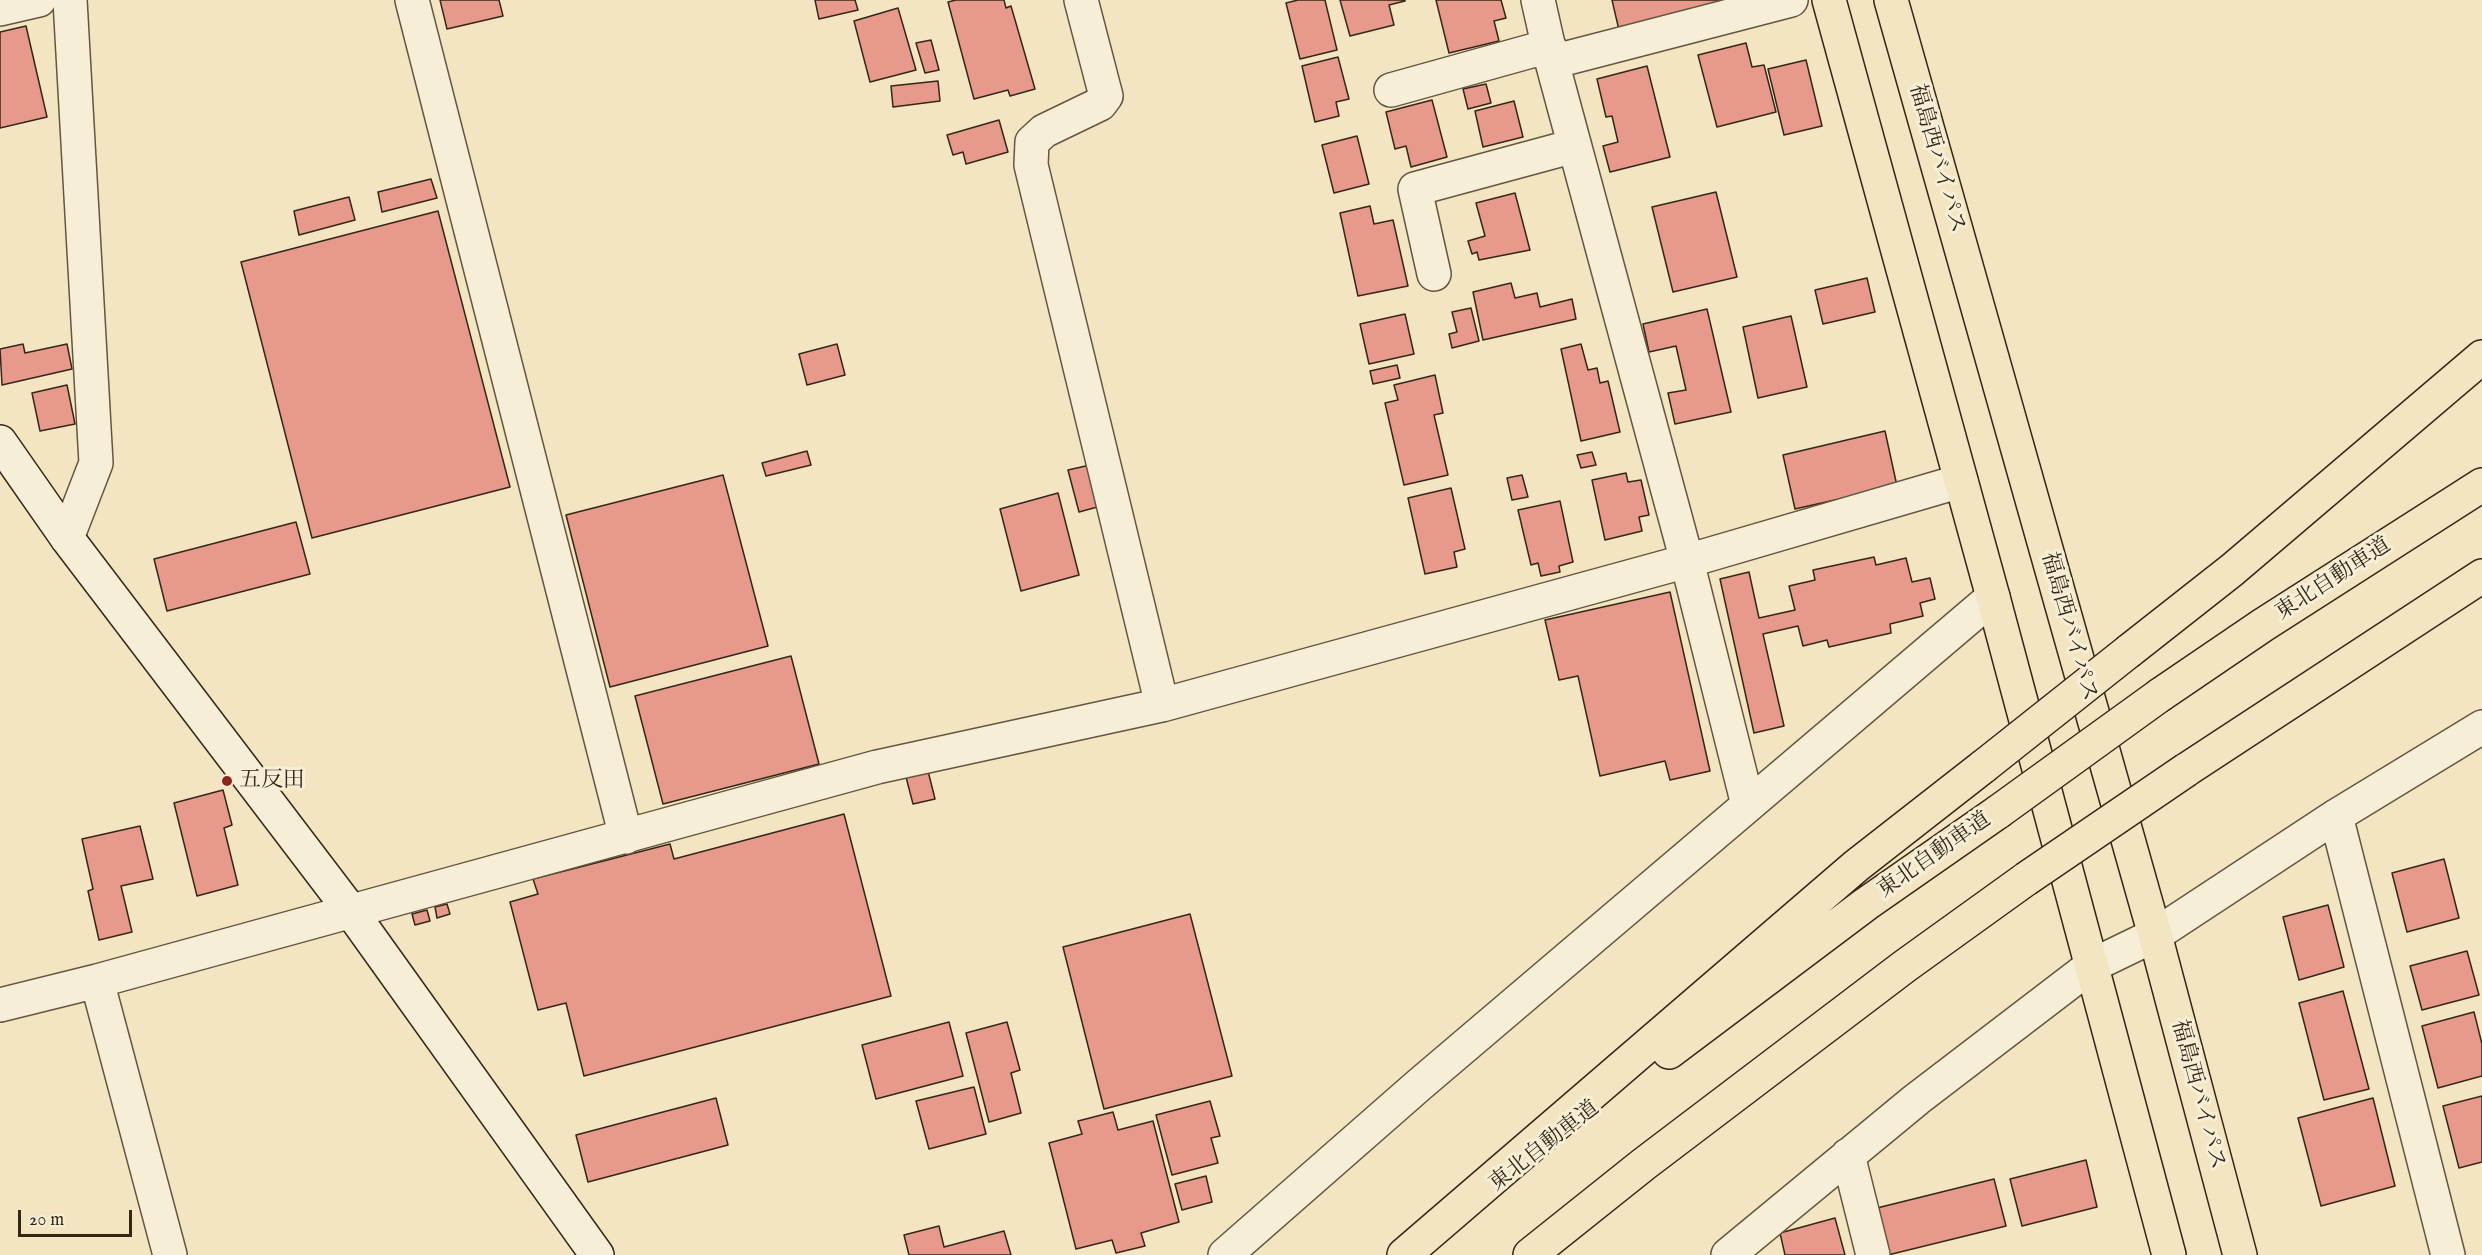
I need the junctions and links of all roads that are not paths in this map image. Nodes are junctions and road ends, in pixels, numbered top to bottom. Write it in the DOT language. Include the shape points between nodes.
graph roads {
  1 [pos="39,0"];
  2 [pos="70,0"];
  3 [pos="412,0"];
  4 [pos="1082,0"];
  5 [pos="1538,0"];
  6 [pos="1791,0"];
  7 [pos="1829,0"];
  8 [pos="1891,0"];
  9 [pos="0,9"];
  10 [pos="1551,54"];
  11 [pos="1391,90"];
  12 [pos="1574,146"];
  13 [pos="1434,274"];
  14 [pos="2482,357"];
  15 [pos="0,442"];
  16 [pos="1961,481"];
  17 [pos="2482,485"];
  18 [pos="67,538"];
  19 [pos="1687,561"];
  20 [pos="2482,576"];
  21 [pos="1993,597"];
  22 [pos="1162,705"];
  23 [pos="2482,727"];
  24 [pos="1748,805"];
  25 [pos="2336,816"];
  26 [pos="626,837"];
  27 [pos="350,910"];
  28 [pos="2155,935"];
  29 [pos="2091,966"];
  30 [pos="98,981"];
  31 [pos="0,1005"];
  32 [pos="1848,1155"];
  33 [pos="170,1255"];
  34 [pos="597,1255"];
  35 [pos="1225,1255"];
  36 [pos="1406,1255"];
  37 [pos="1530,1255"];
  38 [pos="1728,1255"];
  39 [pos="1873,1255"];
  40 [pos="2169,1255"];
  41 [pos="2240,1255"];
  42 [pos="2448,1255"];
  1 -- 9 [label="street"];
  2 -- 18 [label="street" via="96,463"];
  3 -- 26 [label="street"];
  4 -- 22 [label="street" via="1106,96 1100,104 1044,131 1032,142 1031,165"];
  5 -- 10 [label="street"];
  6 -- 10 [label="street"];
  7 -- 16 [label="highway"];
  8 -- 28 [label="highway, 福島西バイパス"];
  10 -- 11 [label="street"];
  10 -- 12 [label="street"];
  12 -- 13 [label="street" via="1415,189"];
  12 -- 19 [label="street"];
  14 -- 36 [label="highway, bridge" via="2232,570 1856,866"];
  15 -- 18 [label="street"];
  16 -- 19 [label="street"];
  16 -- 21 [label="highway"];
  17 -- 36 [label="highway, 東北自動車道, bridge" via="2160,695 1856,911"];
  18 -- 27 [label="street"];
  19 -- 22 [label="street"];
  19 -- 24 [label="street"];
  20 -- 37 [label="highway, bridge" via="2026,879 1895,973"];
  21 -- 24 [label="street"];
  21 -- 29 [label="highway"];
  22 -- 26 [label="street" via="877,767"];
  23 -- 25 [label="street"];
  24 -- 35 [label="street"];
  25 -- 28 [label="street"];
  25 -- 42 [label="street"];
  26 -- 27 [label="street"];
  27 -- 30 [label="street"];
  27 -- 34 [label="street"];
  28 -- 29 [label="street"];
  28 -- 41 [label="highway, 福島西バイパス"];
  29 -- 32 [label="street"];
  29 -- 40 [label="highway"];
  30 -- 31 [label="street"];
  30 -- 33 [label="street"];
  32 -- 38 [label="street"];
  32 -- 39 [label="street"];
}
